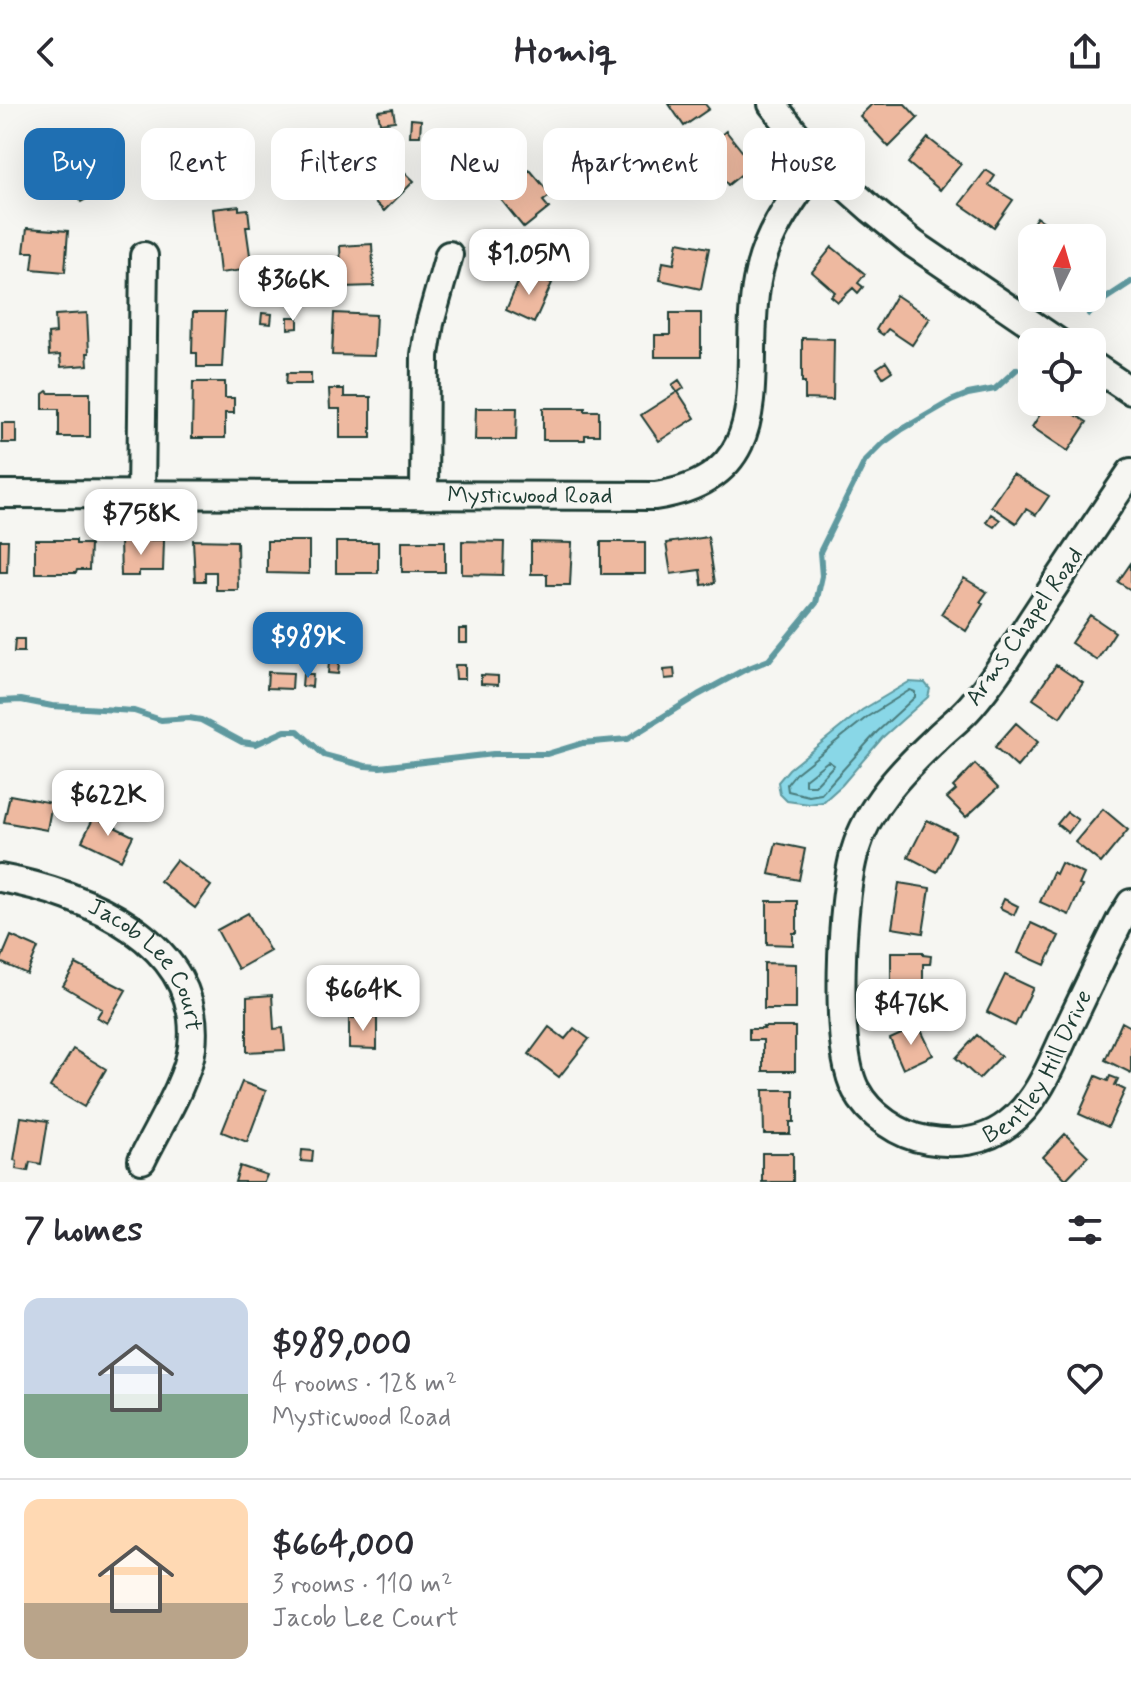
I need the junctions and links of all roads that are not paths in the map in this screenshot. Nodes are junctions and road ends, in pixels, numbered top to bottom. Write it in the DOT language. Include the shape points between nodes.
graph roads {
  1 [pos="772,104"];
  2 [pos="791,128"];
  3 [pos="791,200"];
  4 [pos="862,200"];
  5 [pos="449,255"];
  6 [pos="144,256"];
  7 [pos="1037,328"];
  8 [pos="1106,374"];
  9 [pos="1131,391"];
  10 [pos="1131,472"];
  11 [pos="0,494"];
  12 [pos="141,495"];
  13 [pos="424,495"];
  14 [pos="0,878"];
  15 [pos="1131,903"];
  16 [pos="887,1124"];
  17 [pos="142,1160"];
  1 -- 2 [label="street"];
  3 -- 13 [label="street, Mysticwood Road" via="772,232 756,281 747,426 724,465 703,482 655,496"];
  4 -- 7 [label="street" via="914,244"];
  5 -- 13 [label="street" via="425,355"];
  6 -- 12 [label="street"];
  8 -- 9 [label="street"];
  10 -- 16 [label="street, Arms Chapel Road" via="997,672 969,709 884,795 856,848 843,920 846,1062 856,1090"];
  11 -- 12 [label="street, Mysticwood Road"];
  12 -- 13 [label="street, Mysticwood Road"];
  14 -- 17 [label="street, Jacob Lee Court" via="34,884 109,916 159,950 175,968 191,1011 191,1051"];
  15 -- 16 [label="street, Bentley Hill Drive" via="1041,1084 1008,1124 990,1135 942,1143"];
}
